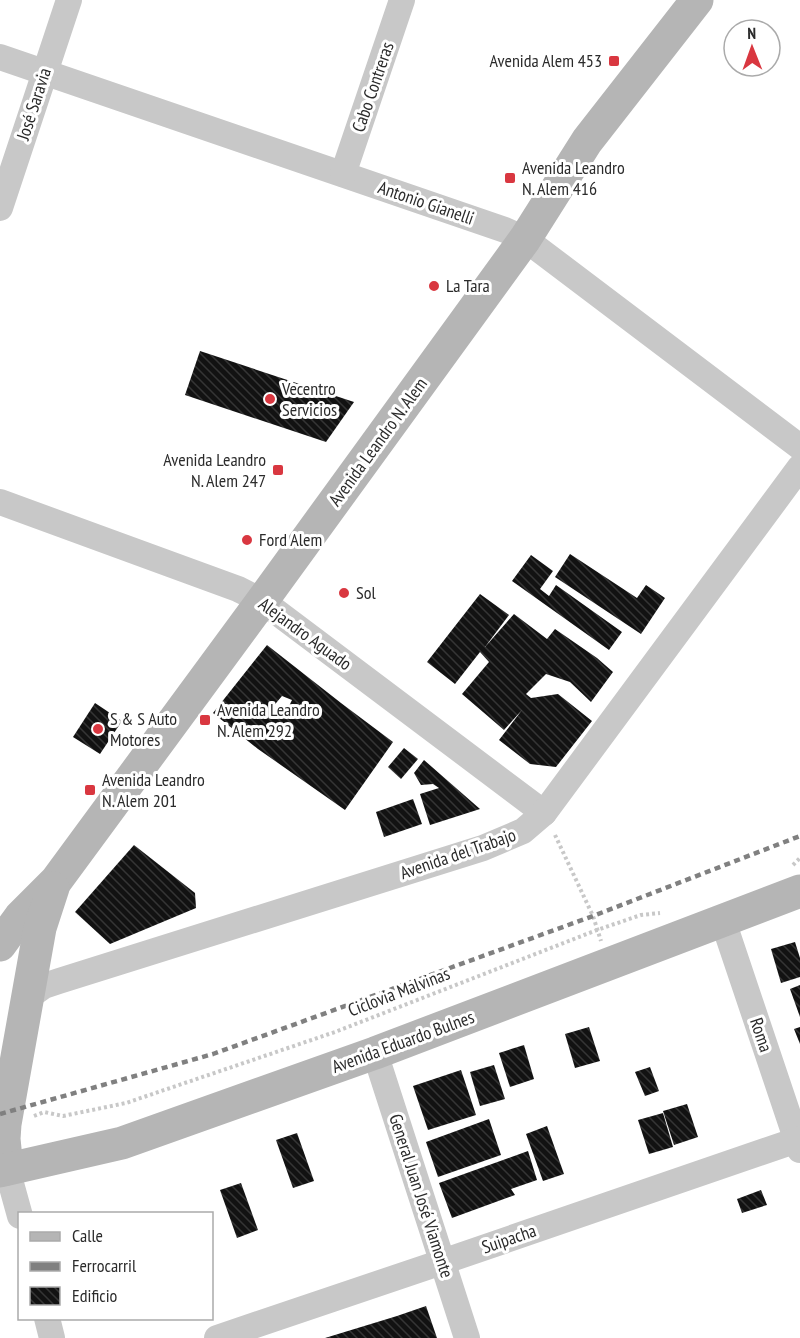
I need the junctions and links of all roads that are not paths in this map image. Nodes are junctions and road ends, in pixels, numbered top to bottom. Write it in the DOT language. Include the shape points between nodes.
graph roads {
  1 [pos="69,0"];
  2 [pos="402,0"];
  3 [pos="697,0"];
  4 [pos="0,57"];
  5 [pos="45,72"];
  6 [pos="343,174"];
  7 [pos="0,208"];
  8 [pos="525,239"];
  9 [pos="800,447"];
  10 [pos="800,467"];
  11 [pos="0,502"];
  12 [pos="262,601"];
  13 [pos="544,813"];
  14 [pos="56,881"];
  15 [pos="793,881"];
  16 [pos="723,921"];
  17 [pos="0,943"];
  18 [pos="27,998"];
  19 [pos="375,1053"];
  20 [pos="799,1143"];
  21 [pos="4,1170"];
  22 [pos="19,1212"];
  23 [pos="442,1262"];
  24 [pos="48,1320"];
  25 [pos="52,1338"];
  26 [pos="217,1338"];
  27 [pos="467,1338"];
  1 -- 5 [label="street, José Saravia"];
  2 -- 6 [label="street, Cabo Contreras"];
  3 -- 8 [label="main road, Avenida Leandro N. Alem" via="587,141"];
  4 -- 5 [label="street, Antonio Gianelli"];
  5 -- 6 [label="street, Antonio Gianelli"];
  5 -- 7 [label="street, José Saravia"];
  6 -- 8 [label="street, Antonio Gianelli"];
  8 -- 9 [label="street, Antonio Gianelli"];
  8 -- 12 [label="main road, Avenida Leandro N. Alem"];
  10 -- 13 [label="street, Avenida del Trabajo"];
  11 -- 12 [label="street, Alejandro Aguado"];
  12 -- 13 [label="street, Alejandro Aguado"];
  12 -- 14 [label="main road, Avenida Leandro N. Alem"];
  13 -- 18 [label="street, Avenida del Trabajo" via="523,831 483,848 59,981"];
  14 -- 17 [label="main road, Avenida Leandro N. Alem"];
  14 -- 18 [label="main road, Avenida Leandro N. Alem" via="40,927"];
  15 -- 16 [label="main road, Avenida Eduardo Bulnes"];
  16 -- 19 [label="main road, Avenida Eduardo Bulnes"];
  16 -- 20 [label="street, Roma"];
  17 -- 18 [label="main road" via="14,962"];
  18 -- 21 [label="main road, Avenida Leandro N. Alem" via="4,1127"];
  19 -- 21 [label="main road, Avenida Eduardo Bulnes" via="122,1143"];
  19 -- 23 [label="street, General Juan José Viamonte"];
  20 -- 23 [label="street, Suipacha"];
  21 -- 22 [label="street"];
  23 -- 26 [label="street, Suipacha"];
  23 -- 27 [label="street, General Juan José Viamonte"];
  24 -- 25 [label="street"];
}
